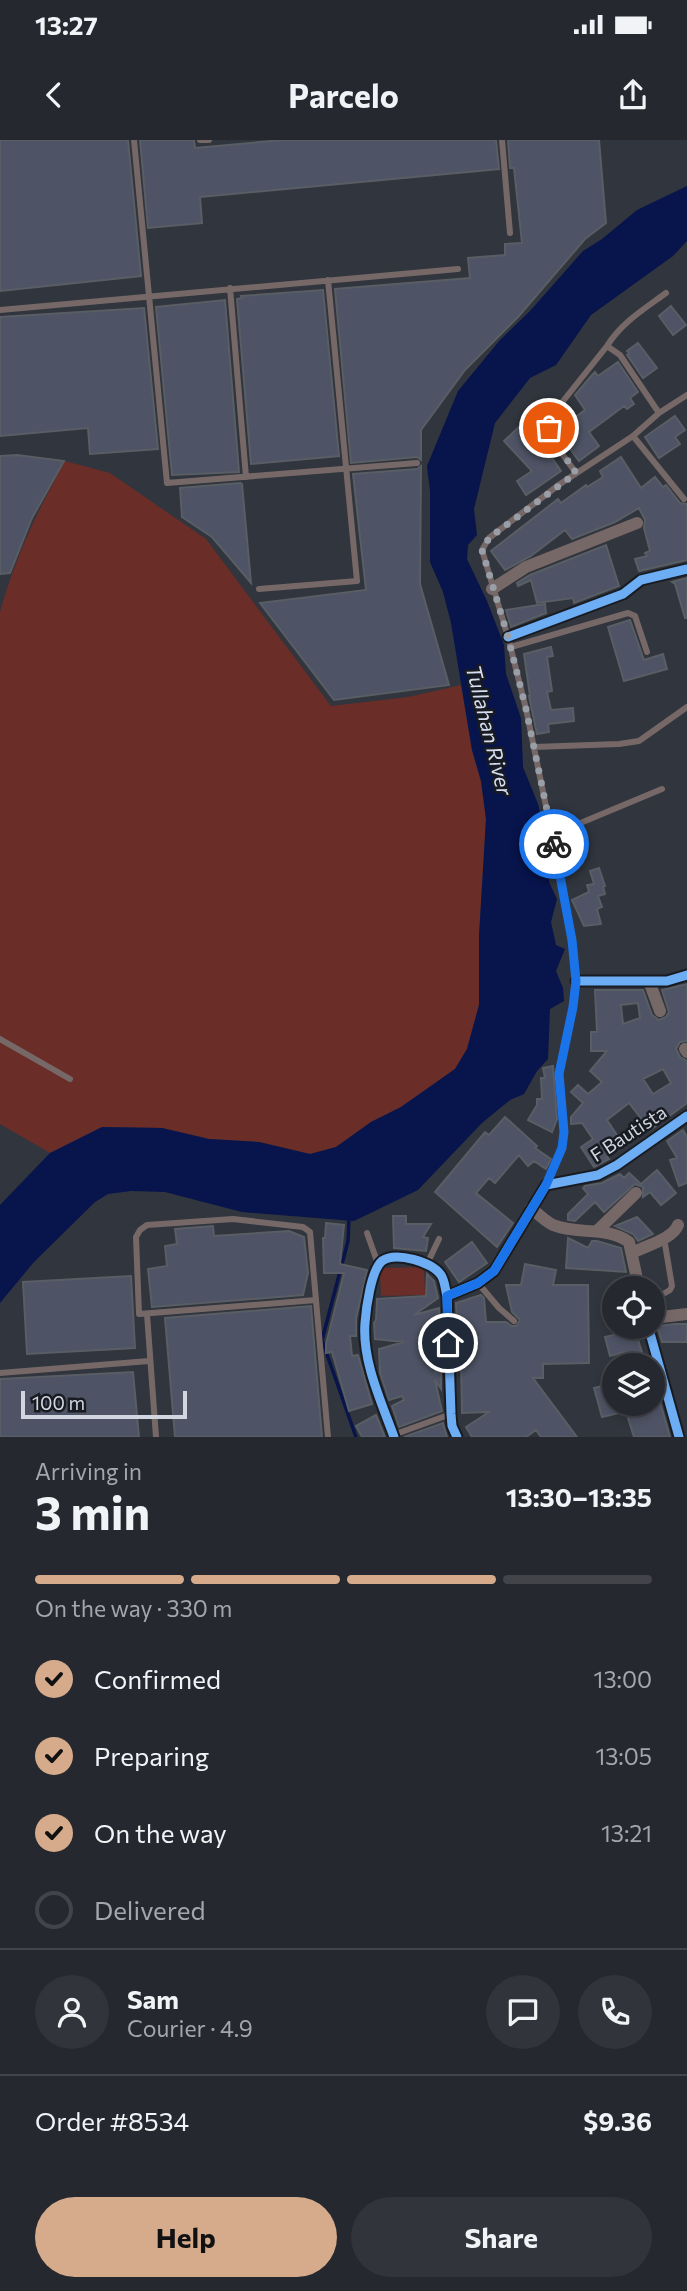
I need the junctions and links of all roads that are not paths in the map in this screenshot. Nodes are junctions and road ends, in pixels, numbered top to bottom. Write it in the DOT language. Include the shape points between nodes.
graph roads {
  1 [pos="134,140"];
  2 [pos="201,140"];
  3 [pos="209,140"];
  4 [pos="502,140"];
  5 [pos="510,233"];
  6 [pos="458,269"];
  7 [pos="328,280"];
  8 [pos="230,288"];
  9 [pos="666,293"];
  10 [pos="150,295"];
  11 [pos="0,310"];
  12 [pos="607,346"];
  13 [pos="687,395"];
  14 [pos="659,413"];
  15 [pos="633,436"];
  16 [pos="416,463"];
  17 [pos="345,469"];
  18 [pos="576,473"];
  19 [pos="246,477"];
  20 [pos="684,499"];
  21 [pos="637,523"];
  22 [pos="687,569"];
  23 [pos="259,589"];
  24 [pos="492,589"];
  25 [pos="509,642"];
  26 [pos="647,652"];
  27 [pos="687,707"];
  28 [pos="534,747"];
  29 [pos="662,789"];
  30 [pos="552,838"];
  31 [pos="687,975"];
  32 [pos="576,981"];
  33 [pos="649,981"];
  34 [pos="660,1010"];
  35 [pos="0,1040"];
  36 [pos="71,1079"];
  37 [pos="687,1116"];
  38 [pos="546,1185"];
  39 [pos="636,1193"];
  40 [pos="531,1208"];
  41 [pos="678,1225"];
  42 [pos="597,1231"];
  43 [pos="367,1233"];
  44 [pos="439,1239"];
  45 [pos="665,1244"];
  46 [pos="632,1253"];
  47 [pos="426,1265"];
  48 [pos="378,1266"];
  49 [pos="637,1276"];
  50 [pos="478,1283"];
  51 [pos="665,1293"];
  52 [pos="447,1296"];
  53 [pos="316,1300"];
  54 [pos="147,1314"];
  55 [pos="687,1314"];
  56 [pos="665,1317"];
  57 [pos="514,1321"];
  58 [pos="652,1339"];
  59 [pos="149,1361"];
  60 [pos="0,1373"];
  61 [pos="451,1414"];
  62 [pos="393,1436"];
  63 [pos="156,1437"];
  64 [pos="328,1437"];
  65 [pos="457,1437"];
  66 [pos="679,1437"];
  1 -- 10 [label="lane"];
  2 -- 3 [label="lane"];
  4 -- 5 [label="lane"];
  6 -- 7 [label="lane"];
  7 -- 8 [label="lane"];
  7 -- 17 [label="lane"];
  8 -- 10 [label="lane"];
  8 -- 19 [label="lane"];
  9 -- 12 [label="lane" via="615,332"];
  10 -- 11 [label="lane"];
  10 -- 19 [label="lane" via="167,483"];
  12 -- 14 [label="lane" via="620,355"];
  12 -- 18 [label="lane" via="552,415 549,428"];
  13 -- 14 [label="lane"];
  14 -- 15 [label="lane"];
  15 -- 18 [label="lane"];
  15 -- 20 [label="lane"];
  16 -- 17 [label="lane"];
  17 -- 19 [label="lane"];
  17 -- 23 [label="lane" via="356,581"];
  18 -- 24 [label="lane" via="484,544"];
  21 -- 24 [label="street" via="526,567"];
  22 -- 25 [label="street" via="641,580 624,594"];
  24 -- 25 [label="lane"];
  25 -- 26 [label="lane" via="628,613 635,615"];
  25 -- 28 [label="lane"];
  27 -- 28 [label="lane" via="639,741"];
  28 -- 30 [label="lane"];
  29 -- 30 [label="lane"];
  30 -- 32 [label="lane"];
  31 -- 33 [label="street"];
  32 -- 33 [label="street"];
  32 -- 38 [label="lane" via="559,1074 562,1148"];
  33 -- 34 [label="street"];
  35 -- 36 [label="lane"];
  37 -- 38 [label="street, F Bautista" via="617,1166 598,1175"];
  38 -- 40 [label="street"];
  39 -- 42 [label="street"];
  40 -- 42 [label="street" via="553,1225"];
  40 -- 50 [label="street" via="494,1271"];
  41 -- 46 [label="street" via="672,1234"];
  42 -- 46 [label="street" via="624,1238"];
  43 -- 48 [label="lane"];
  44 -- 47 [label="lane"];
  45 -- 51 [label="lane" via="672,1286"];
  46 -- 49 [label="street"];
  47 -- 48 [label="street" via="402,1256"];
  47 -- 52 [label="street" via="440,1274"];
  48 -- 62 [label="street" via="367,1302 366,1349"];
  50 -- 52 [label="street"];
  50 -- 57 [label="lane"];
  52 -- 61 [label="street"];
  53 -- 54 [label="lane"];
  53 -- 54 [label="lane" via="310,1232 303,1227 233,1219 147,1225 140,1230 135,1250 139,1314"];
  53 -- 64 [label="lane"];
  54 -- 59 [label="lane"];
  55 -- 56 [label="street"];
  58 -- 66 [label="street"];
  59 -- 60 [label="lane"];
  59 -- 63 [label="lane"];
  61 -- 62 [label="lane"];
  61 -- 65 [label="street"];
}
